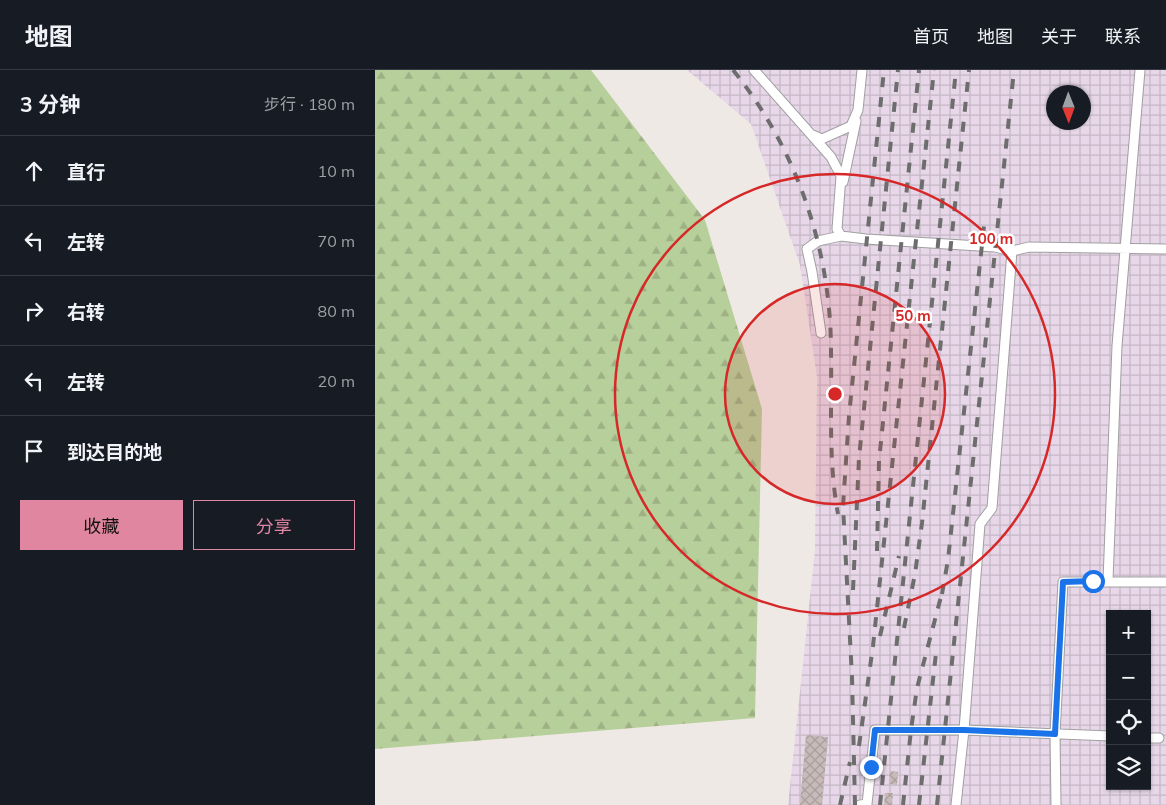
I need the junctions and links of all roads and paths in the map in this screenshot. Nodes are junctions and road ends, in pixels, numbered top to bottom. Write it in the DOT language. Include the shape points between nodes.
graph roads {
  1 [pos="754,70"];
  2 [pos="862,70"];
  3 [pos="1140,70"];
  4 [pos="858,110"];
  5 [pos="811,134"];
  6 [pos="840,194"];
  7 [pos="841,236"];
  8 [pos="1125,249"];
  9 [pos="1166,249"];
  10 [pos="1012,250"];
  11 [pos="821,333"];
  12 [pos="1108,581"];
  13 [pos="1166,582"];
  14 [pos="964,730"];
  15 [pos="1055,734"];
  16 [pos="1106,736"];
  17 [pos="1151,738"];
  18 [pos="1159,738"];
  19 [pos="860,805"];
  20 [pos="956,805"];
  21 [pos="1056,805"];
  1 -- 5 [label="lane"];
  2 -- 4 [label="lane"];
  3 -- 8 [label="lane"];
  4 -- 5 [label="lane" via="851,126 838,134 823,139"];
  4 -- 6 [label="lane"];
  5 -- 6 [label="lane" via="831,157 841,176"];
  6 -- 7 [label="lane" via="837,229"];
  7 -- 10 [label="lane"];
  7 -- 11 [label="lane" via="818,241 807,249"];
  8 -- 9 [label="lane"];
  8 -- 10 [label="lane" via="1029,247"];
  8 -- 12 [label="lane" via="1117,346"];
  10 -- 14 [label="lane" via="992,508 981,524"];
  12 -- 13 [label="lane"];
  12 -- 15 [label="lane" via="1063,582"];
  14 -- 15 [label="lane"];
  14 -- 19 [label="lane" via="875,730 867,804"];
  14 -- 20 [label="lane"];
  15 -- 16 [label="lane"];
  15 -- 21 [label="lane"];
  17 -- 18 [label="lane"];
}
